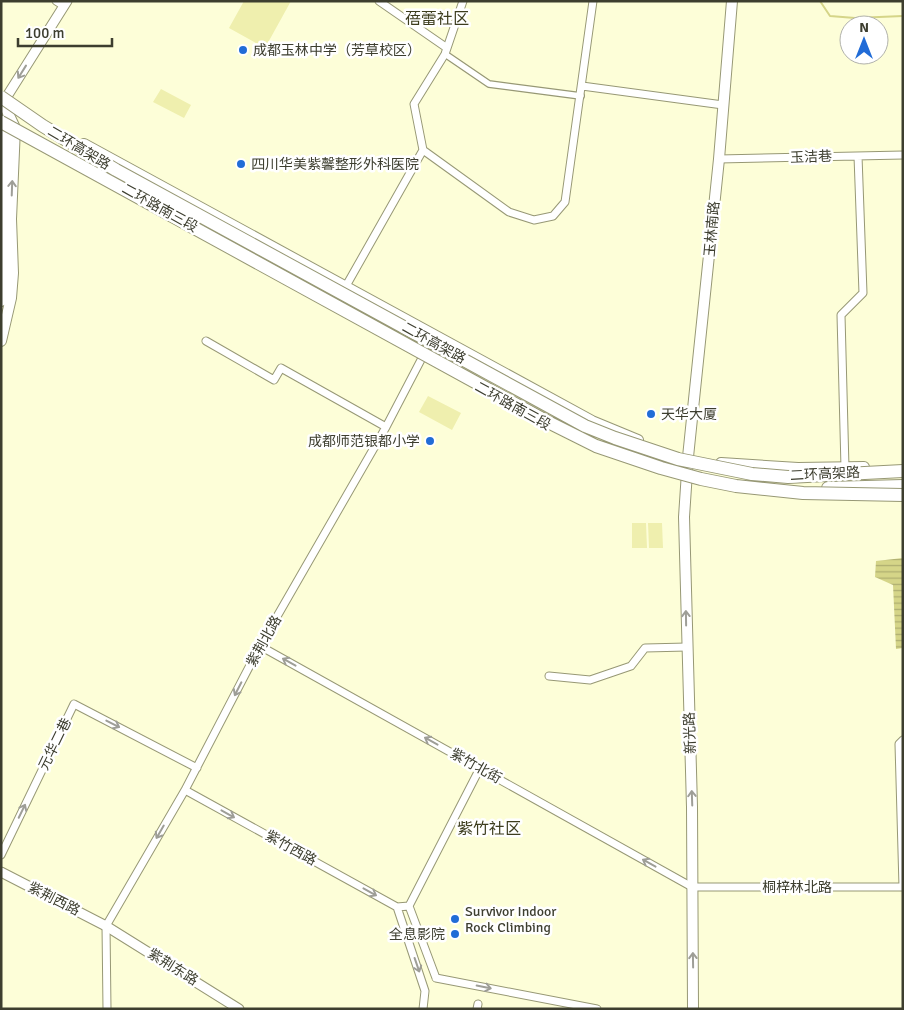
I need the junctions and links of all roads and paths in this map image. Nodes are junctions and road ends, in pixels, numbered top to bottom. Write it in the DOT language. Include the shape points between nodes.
graph roads {
  1 [pos="379,1"];
  2 [pos="463,1"];
  3 [pos="592,1"];
  4 [pos="732,1"];
  5 [pos="62,3"];
  6 [pos="446,51"];
  7 [pos="582,86"];
  8 [pos="581,96"];
  9 [pos="2,99"];
  10 [pos="723,105"];
  11 [pos="5,123"];
  12 [pos="422,150"];
  13 [pos="903,154"];
  14 [pos="858,156"];
  15 [pos="719,159"];
  16 [pos="346,286"];
  17 [pos="1,301"];
  18 [pos="1,340"];
  19 [pos="206,341"];
  20 [pos="423,356"];
  21 [pos="386,427"];
  22 [pos="688,456"];
  23 [pos="734,464"];
  24 [pos="903,466"];
  25 [pos="845,468"];
  26 [pos="903,473"];
  27 [pos="788,477"];
  28 [pos="903,478"];
  29 [pos="686,481"];
  30 [pos="702,484"];
  31 [pos="903,486"];
  32 [pos="778,490"];
  33 [pos="903,490"];
  34 [pos="903,497"];
  35 [pos="260,646"];
  36 [pos="687,647"];
  37 [pos="549,676"];
  38 [pos="903,740"];
  39 [pos="197,768"];
  40 [pos="480,768"];
  41 [pos="185,790"];
  42 [pos="1,854"];
  43 [pos="1,872"];
  44 [pos="692,887"];
  45 [pos="903,887"];
  46 [pos="396,906"];
  47 [pos="409,906"];
  48 [pos="106,926"];
  49 [pos="436,978"];
  50 [pos="425,991"];
  51 [pos="107,1009"];
  52 [pos="239,1009"];
  53 [pos="423,1009"];
  54 [pos="597,1009"];
  55 [pos="693,1009"];
  1 -- 6 [label="street"];
  2 -- 6 [label="street"];
  3 -- 7 [label="street"];
  4 -- 10 [label="main road, 玉林南路"];
  5 -- 9 [label="street, one-way"];
  6 -- 8 [label="street" via="489,84"];
  6 -- 12 [label="street" via="414,104"];
  7 -- 8 [label="street"];
  7 -- 10 [label="street"];
  8 -- 12 [label="street" via="565,202 553,216 534,220 509,212"];
  9 -- 11 [label="main road"];
  9 -- 16 [label="main road, 二环路南三段"];
  9 -- 27 [label="highway, 二环高架路, bridge" via="116,170 585,426 678,459 752,474"];
  10 -- 15 [label="main road, 玉林南路"];
  11 -- 17 [label="main road" via="5,277"];
  18 -- 11 [label="main road, one-way" via="13,273"];
  11 -- 20 [label="main road, 二环路南三段"];
  11 -- 32 [label="highway, 二环高架路, bridge" via="596,446 701,479"];
  12 -- 16 [label="street"];
  13 -- 14 [label="street, 玉洁巷"];
  14 -- 15 [label="street, 玉洁巷"];
  14 -- 25 [label="street" via="863,293 841,315"];
  15 -- 22 [label="main road, 玉林南路"];
  16 -- 22 [label="main road, 二环路南三段" via="592,421"];
  19 -- 21 [label="street" via="274,380 281,368"];
  20 -- 21 [label="street, 紫荆北路"];
  20 -- 29 [label="main road, 二环路南三段" via="576,440"];
  21 -- 35 [label="street, 紫荆北路"];
  22 -- 23 [label="main road, 二环路南三段"];
  22 -- 29 [label="main road, 新光路"];
  23 -- 25 [label="main road, 二环路南三段"];
  23 -- 26 [label="highway" via="787,474"];
  24 -- 25 [label="main road, 二环路南三段"];
  26 -- 27 [label="highway, 二环高架路, bridge"];
  27 -- 28 [label="highway, bridge"];
  29 -- 30 [label="main road, 二环路南三段"];
  36 -- 29 [label="main road, 新光路, one-way"];
  30 -- 33 [label="highway" via="758,490"];
  30 -- 34 [label="main road, 二环路南三段" via="814,499"];
  31 -- 32 [label="highway, bridge"];
  32 -- 34 [label="highway, 二环高架路, bridge"];
  35 -- 39 [label="street, 紫荆北路, one-way"];
  40 -- 35 [label="street, 紫竹北街, one-way"];
  36 -- 37 [label="street" via="645,648 631,666 590,680"];
  44 -- 36 [label="main road, 新光路, one-way"];
  38 -- 45 [label="street" via="900,744"];
  39 -- 41 [label="street, 紫荆北路"];
  42 -- 39 [label="street, 元华二巷, one-way" via="74,704"];
  44 -- 40 [label="street, 紫竹北街, one-way"];
  40 -- 47 [label="street"];
  41 -- 46 [label="street, 紫竹西路, one-way"];
  41 -- 48 [label="street, 紫荆北路, one-way"];
  43 -- 48 [label="street, 紫荆西路"];
  44 -- 45 [label="street, 桐梓林北路"];
  55 -- 44 [label="main road, 新光路, one-way"];
  46 -- 47 [label="street"];
  46 -- 50 [label="street, one-way"];
  47 -- 49 [label="street"];
  48 -- 51 [label="street"];
  48 -- 52 [label="street, 紫荆东路"];
  49 -- 50 [label="street"];
  49 -- 54 [label="street, one-way"];
  50 -- 53 [label="street"];
}
